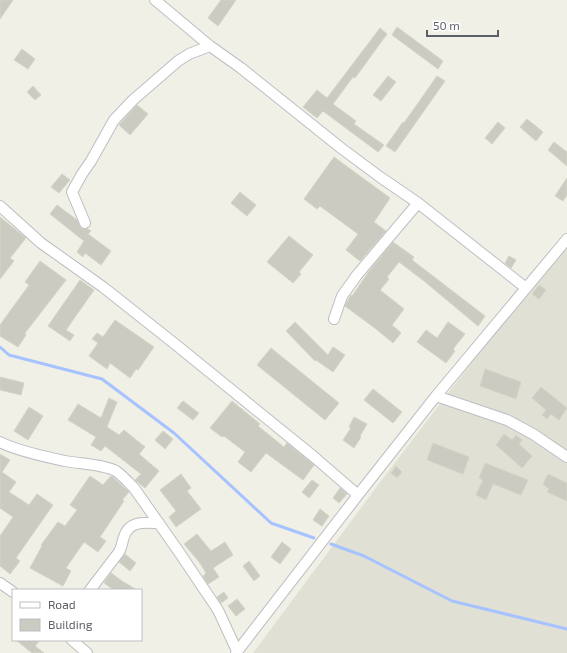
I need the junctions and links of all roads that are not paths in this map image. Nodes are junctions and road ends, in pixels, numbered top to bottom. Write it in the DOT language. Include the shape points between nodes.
graph roads {
  1 [pos="155,0"];
  2 [pos="210,46"];
  3 [pos="418,203"];
  4 [pos="0,206"];
  5 [pos="85,223"];
  6 [pos="567,239"];
  7 [pos="526,288"];
  8 [pos="334,319"];
  9 [pos="436,396"];
  10 [pos="0,442"];
  11 [pos="567,457"];
  12 [pos="358,495"];
  13 [pos="159,523"];
  14 [pos="0,583"];
  15 [pos="91,589"];
  16 [pos="12,591"];
  17 [pos="73,641"];
  18 [pos="237,652"];
  19 [pos="87,653"];
  1 -- 2 [label="street"];
  2 -- 3 [label="street" via="380,178"];
  2 -- 5 [label="street" via="178,61 132,100 114,120 72,192"];
  3 -- 7 [label="street"];
  3 -- 8 [label="street" via="342,296"];
  4 -- 12 [label="street" via="41,243 169,339"];
  6 -- 7 [label="street"];
  7 -- 9 [label="street"];
  9 -- 11 [label="street" via="507,420"];
  9 -- 12 [label="street"];
  10 -- 13 [label="street" via="43,456 115,471 134,488"];
  12 -- 18 [label="street"];
  13 -- 15 [label="street" via="131,526 126,532 119,552"];
  13 -- 18 [label="street" via="218,610"];
  14 -- 16 [label="street"];
  17 -- 19 [label="street"];
}
